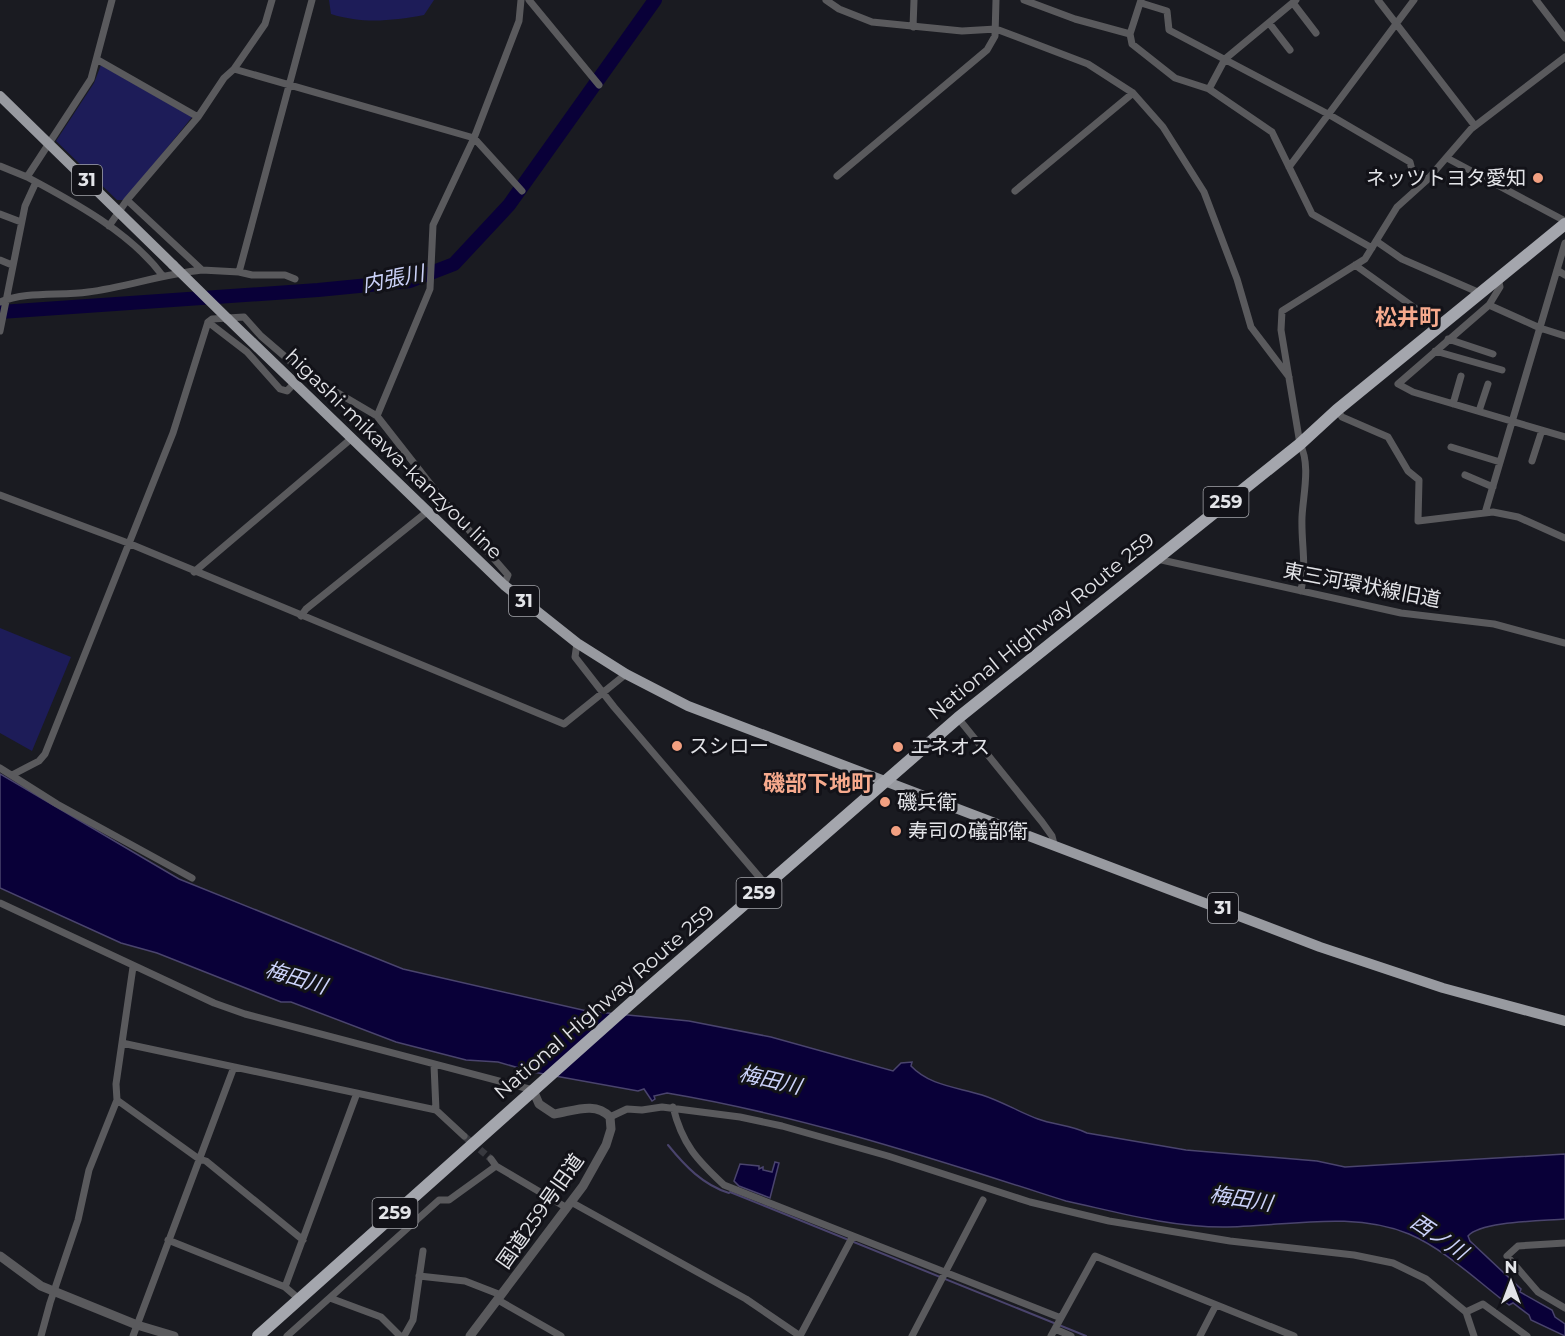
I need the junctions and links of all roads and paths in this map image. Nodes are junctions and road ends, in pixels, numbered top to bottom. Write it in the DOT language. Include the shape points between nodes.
graph roads {
  1 [pos="112,0"];
  2 [pos="272,0"];
  3 [pos="312,0"];
  4 [pos="521,0"];
  5 [pos="529,0"];
  6 [pos="826,0"];
  7 [pos="914,0"];
  8 [pos="996,0"];
  9 [pos="1024,0"];
  10 [pos="1378,0"];
  11 [pos="1414,0"];
  12 [pos="1536,0"];
  13 [pos="1294,1"];
  14 [pos="1141,2"];
  15 [pos="1269,23"];
  16 [pos="1396,25"];
  17 [pos="913,27"];
  18 [pos="996,29"];
  19 [pos="1316,33"];
  20 [pos="1130,34"];
  21 [pos="1565,38"];
  22 [pos="1290,50"];
  23 [pos="1565,57"];
  24 [pos="1225,59"];
  25 [pos="98,60"];
  26 [pos="234,69"];
  27 [pos="289,85"];
  28 [pos="599,85"];
  29 [pos="1209,89"];
  30 [pos="1133,93"];
  31 [pos="0,96"];
  32 [pos="1328,114"];
  33 [pos="198,117"];
  34 [pos="1475,126"];
  35 [pos="474,138"];
  36 [pos="50,145"];
  37 [pos="1447,158"];
  38 [pos="0,166"];
  39 [pos="1289,167"];
  40 [pos="837,176"];
  41 [pos="27,177"];
  42 [pos="1427,180"];
  43 [pos="36,182"];
  44 [pos="522,191"];
  45 [pos="1015,191"];
  46 [pos="127,200"];
  47 [pos="119,211"];
  48 [pos="0,214"];
  49 [pos="21,222"];
  50 [pos="1565,223"];
  51 [pos="109,226"];
  52 [pos="1374,245"];
  53 [pos="1565,245"];
  54 [pos="0,260"];
  55 [pos="12,265"];
  56 [pos="1355,265"];
  57 [pos="202,270"];
  58 [pos="1557,270"];
  59 [pos="239,272"];
  60 [pos="162,275"];
  61 [pos="1565,275"];
  62 [pos="1498,278"];
  63 [pos="295,279"];
  64 [pos="1480,292"];
  65 [pos="3,300"];
  66 [pos="1490,305"];
  67 [pos="208,322"];
  68 [pos="1440,326"];
  69 [pos="0,328"];
  70 [pos="1540,328"];
  71 [pos="1565,336"];
  72 [pos="1448,339"];
  73 [pos="1435,351"];
  74 [pos="1493,354"];
  75 [pos="1502,370"];
  76 [pos="304,373"];
  77 [pos="1461,376"];
  78 [pos="1290,379"];
  79 [pos="295,384"];
  80 [pos="1488,384"];
  81 [pos="1454,404"];
  82 [pos="1337,410"];
  83 [pos="1479,411"];
  84 [pos="376,416"];
  85 [pos="1512,421"];
  86 [pos="1542,430"];
  87 [pos="1565,436"];
  88 [pos="352,438"];
  89 [pos="1300,444"];
  90 [pos="1451,447"];
  91 [pos="1532,461"];
  92 [pos="1500,462"];
  93 [pos="1465,475"];
  94 [pos="1493,487"];
  95 [pos="0,495"];
  96 [pos="428,511"];
  97 [pos="1485,513"];
  98 [pos="1565,538"];
  99 [pos="128,543"];
  100 [pos="1153,559"];
  101 [pos="194,572"];
  102 [pos="504,585"];
  103 [pos="1301,591"];
  104 [pos="301,616"];
  105 [pos="577,643"];
  106 [pos="1565,643"];
  107 [pos="626,674"];
  108 [pos="604,693"];
  109 [pos="958,718"];
  110 [pos="0,768"];
  111 [pos="12,775"];
  112 [pos="887,781"];
  113 [pos="1054,844"];
  114 [pos="192,878"];
  115 [pos="767,886"];
  116 [pos="0,903"];
  117 [pos="133,967"];
  118 [pos="1565,1021"];
  119 [pos="122,1043"];
  120 [pos="434,1065"];
  121 [pos="234,1067"];
  122 [pos="533,1090"];
  123 [pos="357,1093"];
  124 [pos="117,1100"];
  125 [pos="673,1107"];
  126 [pos="436,1110"];
  127 [pos="610,1117"];
  128 [pos="464,1136"];
  129 [pos="199,1159"];
  130 [pos="491,1159"];
  131 [pos="496,1166"];
  132 [pos="982,1200"];
  133 [pos="569,1205"];
  134 [pos="388,1220"];
  135 [pos="400,1235"];
  136 [pos="851,1239"];
  137 [pos="168,1240"];
  138 [pos="303,1240"];
  139 [pos="1565,1243"];
  140 [pos="423,1251"];
  141 [pos="0,1256"];
  142 [pos="419,1276"];
  143 [pos="943,1277"];
  144 [pos="285,1287"];
  145 [pos="55,1292"];
  146 [pos="330,1298"];
  147 [pos="499,1298"];
  148 [pos="299,1299"];
  149 [pos="1216,1305"];
  150 [pos="1565,1308"];
  151 [pos="1466,1312"];
  152 [pos="137,1325"];
  153 [pos="1057,1326"];
  154 [pos="41,1336"];
  155 [pos="133,1336"];
  156 [pos="174,1336"];
  157 [pos="258,1336"];
  158 [pos="287,1336"];
  159 [pos="402,1336"];
  160 [pos="470,1336"];
  161 [pos="561,1336"];
  162 [pos="800,1336"];
  163 [pos="912,1336"];
  164 [pos="1071,1336"];
  165 [pos="1200,1336"];
  166 [pos="1294,1336"];
  167 [pos="1473,1336"];
  168 [pos="1527,1336"];
  1 -- 25 [label="street"];
  2 -- 26 [label="street" via="265,24"];
  3 -- 27 [label="street"];
  4 -- 35 [label="street" via="519,21"];
  5 -- 28 [label="street"];
  6 -- 17 [label="street" via="872,22"];
  7 -- 17 [label="street"];
  8 -- 18 [label="street"];
  9 -- 20 [label="street"];
  10 -- 16 [label="street"];
  11 -- 16 [label="street"];
  12 -- 21 [label="street"];
  13 -- 15 [label="street"];
  13 -- 19 [label="street"];
  14 -- 20 [label="street"];
  14 -- 24 [label="street" via="1167,11 1169,30"];
  15 -- 22 [label="street"];
  15 -- 24 [label="street"];
  16 -- 32 [label="street"];
  16 -- 34 [label="street"];
  17 -- 18 [label="street"];
  18 -- 30 [label="street" via="1088,64"];
  18 -- 40 [label="street" via="987,50"];
  20 -- 29 [label="street" via="1132,44 1175,78"];
  23 -- 34 [label="street"];
  24 -- 29 [label="street"];
  24 -- 32 [label="street"];
  25 -- 33 [label="street"];
  25 -- 36 [label="street" via="91,80"];
  26 -- 27 [label="street"];
  26 -- 33 [label="street"];
  27 -- 35 [label="street"];
  27 -- 59 [label="street"];
  29 -- 39 [label="street" via="1272,132"];
  30 -- 45 [label="street"];
  30 -- 78 [label="street" via="1163,127 1204,192 1251,327"];
  31 -- 36 [label="main road, higashi-mikawa-kanzyou line / 31"];
  32 -- 39 [label="street"];
  32 -- 42 [label="street" via="1410,162 1412,170"];
  33 -- 46 [label="street"];
  34 -- 37 [label="street"];
  35 -- 44 [label="street"];
  35 -- 84 [label="street" via="433,225 431,283"];
  36 -- 41 [label="street"];
  36 -- 47 [label="main road, higashi-mikawa-kanzyou line / 31"];
  37 -- 42 [label="street"];
  37 -- 50 [label="street"];
  38 -- 41 [label="street"];
  39 -- 52 [label="street" via="1312,214"];
  41 -- 43 [label="street"];
  42 -- 52 [label="street" via="1397,207"];
  43 -- 49 [label="street"];
  43 -- 51 [label="street"];
  46 -- 47 [label="street"];
  46 -- 57 [label="street"];
  47 -- 51 [label="street"];
  47 -- 79 [label="main road, higashi-mikawa-kanzyou line / 31, bridge"];
  48 -- 49 [label="street"];
  49 -- 55 [label="street"];
  50 -- 62 [label="highway, National Highway Route 259 / 259"];
  51 -- 60 [label="street" via="141,249"];
  52 -- 56 [label="street" via="1365,259"];
  52 -- 64 [label="street"];
  53 -- 58 [label="street"];
  54 -- 55 [label="street"];
  55 -- 65 [label="street"];
  56 -- 68 [label="street"];
  56 -- 78 [label="street" via="1282,311 1281,330"];
  57 -- 59 [label="street"];
  57 -- 60 [label="street"];
  58 -- 61 [label="street"];
  58 -- 70 [label="street"];
  59 -- 63 [label="street"];
  60 -- 65 [label="street" via="90,292"];
  62 -- 64 [label="highway, National Highway Route 259 / 259"];
  62 -- 66 [label="street" via="1500,287"];
  64 -- 68 [label="highway, National Highway Route 259 / 259"];
  65 -- 69 [label="street"];
  66 -- 70 [label="street"];
  66 -- 72 [label="street"];
  67 -- 76 [label="street" via="244,317"];
  67 -- 79 [label="street" via="247,352 280,389 287,391"];
  67 -- 99 [label="street" via="185,400"];
  68 -- 82 [label="highway, National Highway Route 259 / 259"];
  70 -- 71 [label="street"];
  70 -- 85 [label="street"];
  72 -- 73 [label="street"];
  72 -- 74 [label="street"];
  73 -- 75 [label="street"];
  73 -- 81 [label="street" via="1398,384"];
  76 -- 79 [label="street"];
  76 -- 84 [label="street"];
  77 -- 81 [label="street"];
  78 -- 89 [label="street"];
  79 -- 88 [label="main road, higashi-mikawa-kanzyou line / 31"];
  80 -- 83 [label="street"];
  81 -- 83 [label="street"];
  82 -- 89 [label="highway, National Highway Route 259 / 259"];
  82 -- 97 [label="street" via="1342,417 1391,440 1408,471 1419,480 1418,521"];
  83 -- 85 [label="street"];
  84 -- 102 [label="street" via="508,575"];
  85 -- 86 [label="street"];
  85 -- 92 [label="street"];
  86 -- 87 [label="street"];
  86 -- 91 [label="street"];
  88 -- 96 [label="main road, higashi-mikawa-kanzyou line / 31"];
  88 -- 101 [label="street"];
  89 -- 100 [label="highway, National Highway Route 259 / 259"];
  89 -- 103 [label="street" via="1304,451 1302,519 1306,570"];
  90 -- 92 [label="street"];
  92 -- 94 [label="street"];
  93 -- 94 [label="street"];
  94 -- 97 [label="street"];
  95 -- 99 [label="street"];
  96 -- 102 [label="main road, higashi-mikawa-kanzyou line / 31"];
  96 -- 104 [label="street"];
  97 -- 98 [label="street" via="1518,517"];
  99 -- 101 [label="street"];
  99 -- 111 [label="street" via="45,754"];
  100 -- 103 [label="street, 東三河環状線旧道"];
  100 -- 109 [label="highway, National Highway Route 259 / 259"];
  101 -- 104 [label="street"];
  102 -- 105 [label="main road, higashi-mikawa-kanzyou line / 31"];
  103 -- 106 [label="street, 東三河環状線旧道" via="1401,613 1494,624"];
  104 -- 108 [label="street" via="564,724"];
  105 -- 107 [label="main road, higashi-mikawa-kanzyou line / 31"];
  105 -- 108 [label="street" via="575,657"];
  107 -- 108 [label="street"];
  107 -- 112 [label="main road, higashi-mikawa-kanzyou line / 31" via="688,705"];
  108 -- 115 [label="street"];
  109 -- 112 [label="highway, National Highway Route 259 / 259"];
  109 -- 113 [label="street" via="1042,822"];
  110 -- 111 [label="street"];
  111 -- 114 [label="street"];
  112 -- 113 [label="main road, higashi-mikawa-kanzyou line / 31"];
  112 -- 115 [label="highway, National Highway Route 259 / 259"];
  113 -- 118 [label="main road, higashi-mikawa-kanzyou line / 31" via="1320,947 1443,988"];
  115 -- 122 [label="highway, National Highway Route 259 / 259"];
  116 -- 117 [label="street"];
  117 -- 119 [label="street"];
  117 -- 120 [label="street" via="245,1014"];
  119 -- 121 [label="street"];
  119 -- 124 [label="street"];
  120 -- 122 [label="street"];
  120 -- 126 [label="street"];
  121 -- 123 [label="street"];
  121 -- 129 [label="street"];
  122 -- 127 [label="street" via="539,1104 554,1114 591,1107 602,1108"];
  122 -- 134 [label="highway, National Highway Route 259 / 259"];
  123 -- 126 [label="street"];
  123 -- 138 [label="street"];
  124 -- 129 [label="street"];
  124 -- 145 [label="street" via="89,1170"];
  125 -- 127 [label="street" via="627,1109"];
  125 -- 136 [label="street" via="690,1152 724,1185"];
  125 -- 151 [label="street" via="782,1126 1030,1202 1109,1221 1393,1263 1426,1279"];
  126 -- 128 [label="street"];
  127 -- 133 [label="street, 国道259号旧道" via="606,1145"];
  129 -- 137 [label="street"];
  129 -- 138 [label="street" via="217,1169"];
  130 -- 131 [label="street"];
  131 -- 133 [label="street"];
  131 -- 135 [label="street" via="449,1200 439,1200"];
  132 -- 143 [label="street"];
  133 -- 147 [label="street, 国道259号旧道"];
  133 -- 162 [label="street" via="746,1299"];
  134 -- 135 [label="street"];
  134 -- 148 [label="highway, National Highway Route 259 / 259"];
  135 -- 146 [label="street"];
  136 -- 143 [label="street"];
  136 -- 162 [label="street"];
  137 -- 144 [label="street"];
  137 -- 152 [label="street"];
  138 -- 144 [label="street"];
  139 -- 150 [label="street" via="1518,1246 1507,1256 1538,1292"];
  140 -- 142 [label="street"];
  141 -- 145 [label="street"];
  142 -- 147 [label="street" via="465,1281"];
  142 -- 159 [label="street" via="413,1320"];
  143 -- 153 [label="street"];
  143 -- 163 [label="street"];
  144 -- 148 [label="street"];
  145 -- 152 [label="street"];
  145 -- 154 [label="street"];
  146 -- 158 [label="street"];
  146 -- 159 [label="street" via="381,1317"];
  147 -- 160 [label="street, 国道259号旧道"];
  147 -- 161 [label="street"];
  148 -- 157 [label="highway, National Highway Route 259 / 259"];
  149 -- 153 [label="street" via="1095,1256"];
  149 -- 165 [label="street"];
  149 -- 166 [label="street"];
  151 -- 167 [label="street"];
  151 -- 168 [label="street" via="1483,1304"];
  152 -- 155 [label="street"];
  152 -- 156 [label="street"];
  153 -- 164 [label="street"];
}
